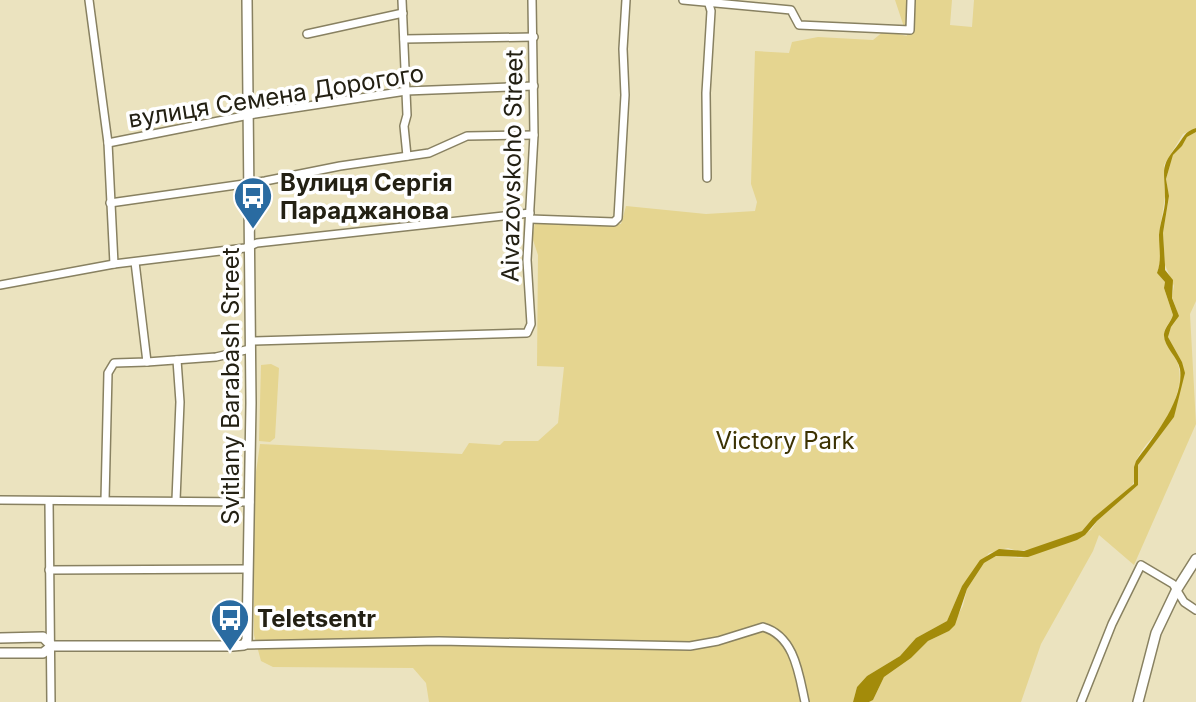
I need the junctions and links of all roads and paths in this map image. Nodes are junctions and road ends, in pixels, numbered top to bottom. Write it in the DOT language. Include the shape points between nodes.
graph roads {
  1 [pos="89,0"];
  2 [pos="247,0"];
  3 [pos="402,0"];
  4 [pos="532,0"];
  5 [pos="626,0"];
  6 [pos="683,0"];
  7 [pos="911,0"];
  8 [pos="708,1"];
  9 [pos="403,13"];
  10 [pos="307,34"];
  11 [pos="534,37"];
  12 [pos="404,38"];
  13 [pos="534,86"];
  14 [pos="406,90"];
  15 [pos="249,115"];
  16 [pos="534,135"];
  17 [pos="108,143"];
  18 [pos="407,156"];
  19 [pos="707,178"];
  20 [pos="249,183"];
  21 [pos="110,203"];
  22 [pos="530,216"];
  23 [pos="249,246"];
  24 [pos="135,262"];
  25 [pos="114,264"];
  26 [pos="0,285"];
  27 [pos="250,345"];
  28 [pos="177,360"];
  29 [pos="147,362"];
  30 [pos="0,500"];
  31 [pos="105,500"];
  32 [pos="176,500"];
  33 [pos="50,501"];
  34 [pos="250,502"];
  35 [pos="1196,559"];
  36 [pos="248,569"];
  37 [pos="49,570"];
  38 [pos="1178,589"];
  39 [pos="1196,610"];
  40 [pos="0,638"];
  41 [pos="244,645"];
  42 [pos="52,646"];
  43 [pos="0,653"];
  44 [pos="51,702"];
  45 [pos="805,702"];
  46 [pos="1081,702"];
  47 [pos="1138,702"];
  1 -- 17 [label="street"];
  2 -- 15 [label="street, Svitlany Barabash Street"];
  3 -- 9 [label="street"];
  4 -- 11 [label="street, Aivazovskoho Street"];
  5 -- 22 [label="street" via="618,218 614,222"];
  6 -- 8 [label="street"];
  7 -- 8 [label="street" via="910,30 799,24 791,10"];
  8 -- 19 [label="street"];
  9 -- 10 [label="street"];
  9 -- 12 [label="street"];
  11 -- 12 [label="street"];
  11 -- 13 [label="street, Aivazovskoho Street"];
  12 -- 14 [label="street"];
  13 -- 14 [label="street, вулиця Семена Дорогого"];
  13 -- 16 [label="street, Aivazovskoho Street"];
  14 -- 15 [label="street, вулиця Семена Дорогого"];
  14 -- 18 [label="street"];
  15 -- 17 [label="street, вулиця Семена Дорогого"];
  15 -- 20 [label="street, Svitlany Barabash Street"];
  16 -- 18 [label="street" via="467,136 429,153"];
  16 -- 22 [label="street, Aivazovskoho Street"];
  17 -- 21 [label="street"];
  18 -- 20 [label="street"];
  20 -- 21 [label="street"];
  20 -- 23 [label="street, Svitlany Barabash Street"];
  21 -- 25 [label="street"];
  22 -- 23 [label="street"];
  22 -- 27 [label="street, Aivazovskoho Street" via="531,324 527,333"];
  23 -- 24 [label="street"];
  23 -- 27 [label="street, Svitlany Barabash Street"];
  24 -- 25 [label="street"];
  24 -- 29 [label="street"];
  25 -- 26 [label="street"];
  27 -- 28 [label="street" via="216,357"];
  27 -- 34 [label="street, Svitlany Barabash Street"];
  28 -- 29 [label="street"];
  28 -- 32 [label="street"];
  29 -- 31 [label="street" via="114,363 107,373"];
  30 -- 33 [label="street"];
  31 -- 32 [label="street"];
  31 -- 33 [label="street"];
  32 -- 34 [label="street"];
  33 -- 37 [label="street"];
  34 -- 36 [label="street, Svitlany Barabash Street"];
  35 -- 38 [label="street"];
  36 -- 37 [label="street"];
  36 -- 41 [label="street, Svitlany Barabash Street"];
  37 -- 42 [label="street"];
  38 -- 39 [label="street" via="1184,602"];
  38 -- 46 [label="street" via="1140,565"];
  38 -- 47 [label="street" via="1156,633"];
  40 -- 42 [label="street" via="43,637"];
  41 -- 42 [label="street"];
  41 -- 45 [label="street" via="451,641 690,646 763,627 788,645"];
  42 -- 43 [label="street" via="43,653"];
  42 -- 44 [label="street"];
}
